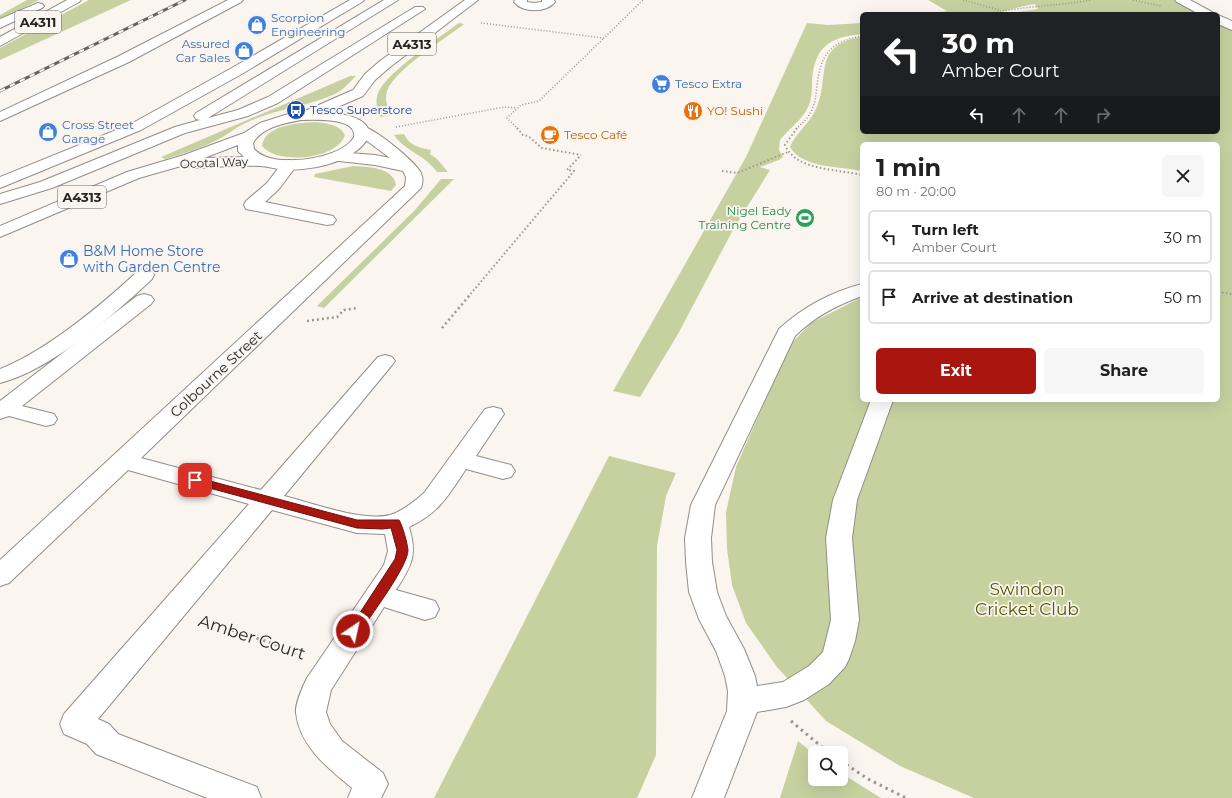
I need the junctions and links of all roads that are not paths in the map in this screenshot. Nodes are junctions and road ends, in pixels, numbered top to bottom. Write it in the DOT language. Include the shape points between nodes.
graph roads {
  1 [pos="47,0"];
  2 [pos="75,0"];
  3 [pos="236,0"];
  4 [pos="358,0"];
  5 [pos="392,0"];
  6 [pos="472,0"];
  7 [pos="521,0"];
  8 [pos="561,0"];
  9 [pos="1182,0"];
  10 [pos="548,2"];
  11 [pos="419,9"];
  12 [pos="1204,12"];
  13 [pos="1220,20"];
  14 [pos="0,24"];
  15 [pos="1232,26"];
  16 [pos="0,42"];
  17 [pos="358,93"];
  18 [pos="301,116"];
  19 [pos="0,117"];
  20 [pos="357,126"];
  21 [pos="180,130"];
  22 [pos="249,136"];
  23 [pos="336,157"];
  24 [pos="263,162"];
  25 [pos="289,165"];
  26 [pos="166,166"];
  27 [pos="407,167"];
  28 [pos="0,183"];
  29 [pos="0,199"];
  30 [pos="327,220"];
  31 [pos="0,232"];
  32 [pos="145,275"];
  33 [pos="860,291"];
  34 [pos="144,300"];
  35 [pos="385,361"];
  36 [pos="0,376"];
  37 [pos="881,402"];
  38 [pos="3,410"];
  39 [pos="493,414"];
  40 [pos="46,419"];
  41 [pos="461,460"];
  42 [pos="123,461"];
  43 [pos="503,471"];
  44 [pos="267,500"];
  45 [pos="396,523"];
  46 [pos="0,576"];
  47 [pos="378,595"];
  48 [pos="425,609"];
  49 [pos="742,702"];
  50 [pos="245,798"];
  51 [pos="364,798"];
  52 [pos="708,798"];
  1 -- 14 [label="street, A4311"];
  2 -- 16 [label="street, A4311"];
  3 -- 19 [label="street" via="117,62"];
  4 -- 28 [label="street" via="136,127"];
  5 -- 21 [label="street"];
  6 -- 17 [label="street, A4313" via="380,68"];
  7 -- 10 [label="street" via="520,3 529,6 542,6"];
  8 -- 10 [label="street"];
  9 -- 12 [label="street"];
  11 -- 21 [label="street" via="273,100 243,113"];
  13 -- 15 [label="street"];
  17 -- 18 [label="street, A4313"];
  17 -- 20 [label="street, A4313"];
  18 -- 20 [label="street, A4313" via="329,116 344,119"];
  18 -- 22 [label="street, A4313" via="270,124"];
  20 -- 23 [label="street, A4313" via="362,136 358,143"];
  20 -- 27 [label="street, Colbourne Street"];
  21 -- 29 [label="street" via="46,185"];
  22 -- 24 [label="street, A4313" via="245,143 246,150 252,157"];
  22 -- 26 [label="street, Ocotal Way / A4313"];
  23 -- 25 [label="street, A4313" via="314,163"];
  23 -- 27 [label="street" via="375,160"];
  24 -- 25 [label="street, A4313"];
  24 -- 26 [label="street, Ocotal Way / A4313"];
  25 -- 30 [label="street" via="273,186 252,205"];
  26 -- 31 [label="street, Ocotal Way / A4313" via="133,175"];
  27 -- 42 [label="street, Colbourne Street" via="414,175 414,188"];
  32 -- 36 [label="street" via="123,297 58,346 20,368"];
  33 -- 49 [label="street" via="818,307 786,333 703,505 698,538 703,592 740,676"];
  34 -- 38 [label="street"];
  35 -- 44 [label="street"];
  37 -- 49 [label="street" via="845,500 839,538 845,620 835,659 820,675 793,691"];
  38 -- 40 [label="street"];
  39 -- 41 [label="street"];
  41 -- 43 [label="street"];
  41 -- 45 [label="street" via="433,499 422,509"];
  42 -- 44 [label="street"];
  42 -- 46 [label="street, Colbourne Street"];
  44 -- 45 [label="street" via="357,524 377,526"];
  44 -- 50 [label="street" via="75,724 98,734 106,744"];
  45 -- 47 [label="street" via="402,550 396,569"];
  47 -- 48 [label="street"];
  47 -- 51 [label="street" via="317,687 311,712 316,730 331,751 372,784"];
  49 -- 52 [label="street" via="742,711"];
}
